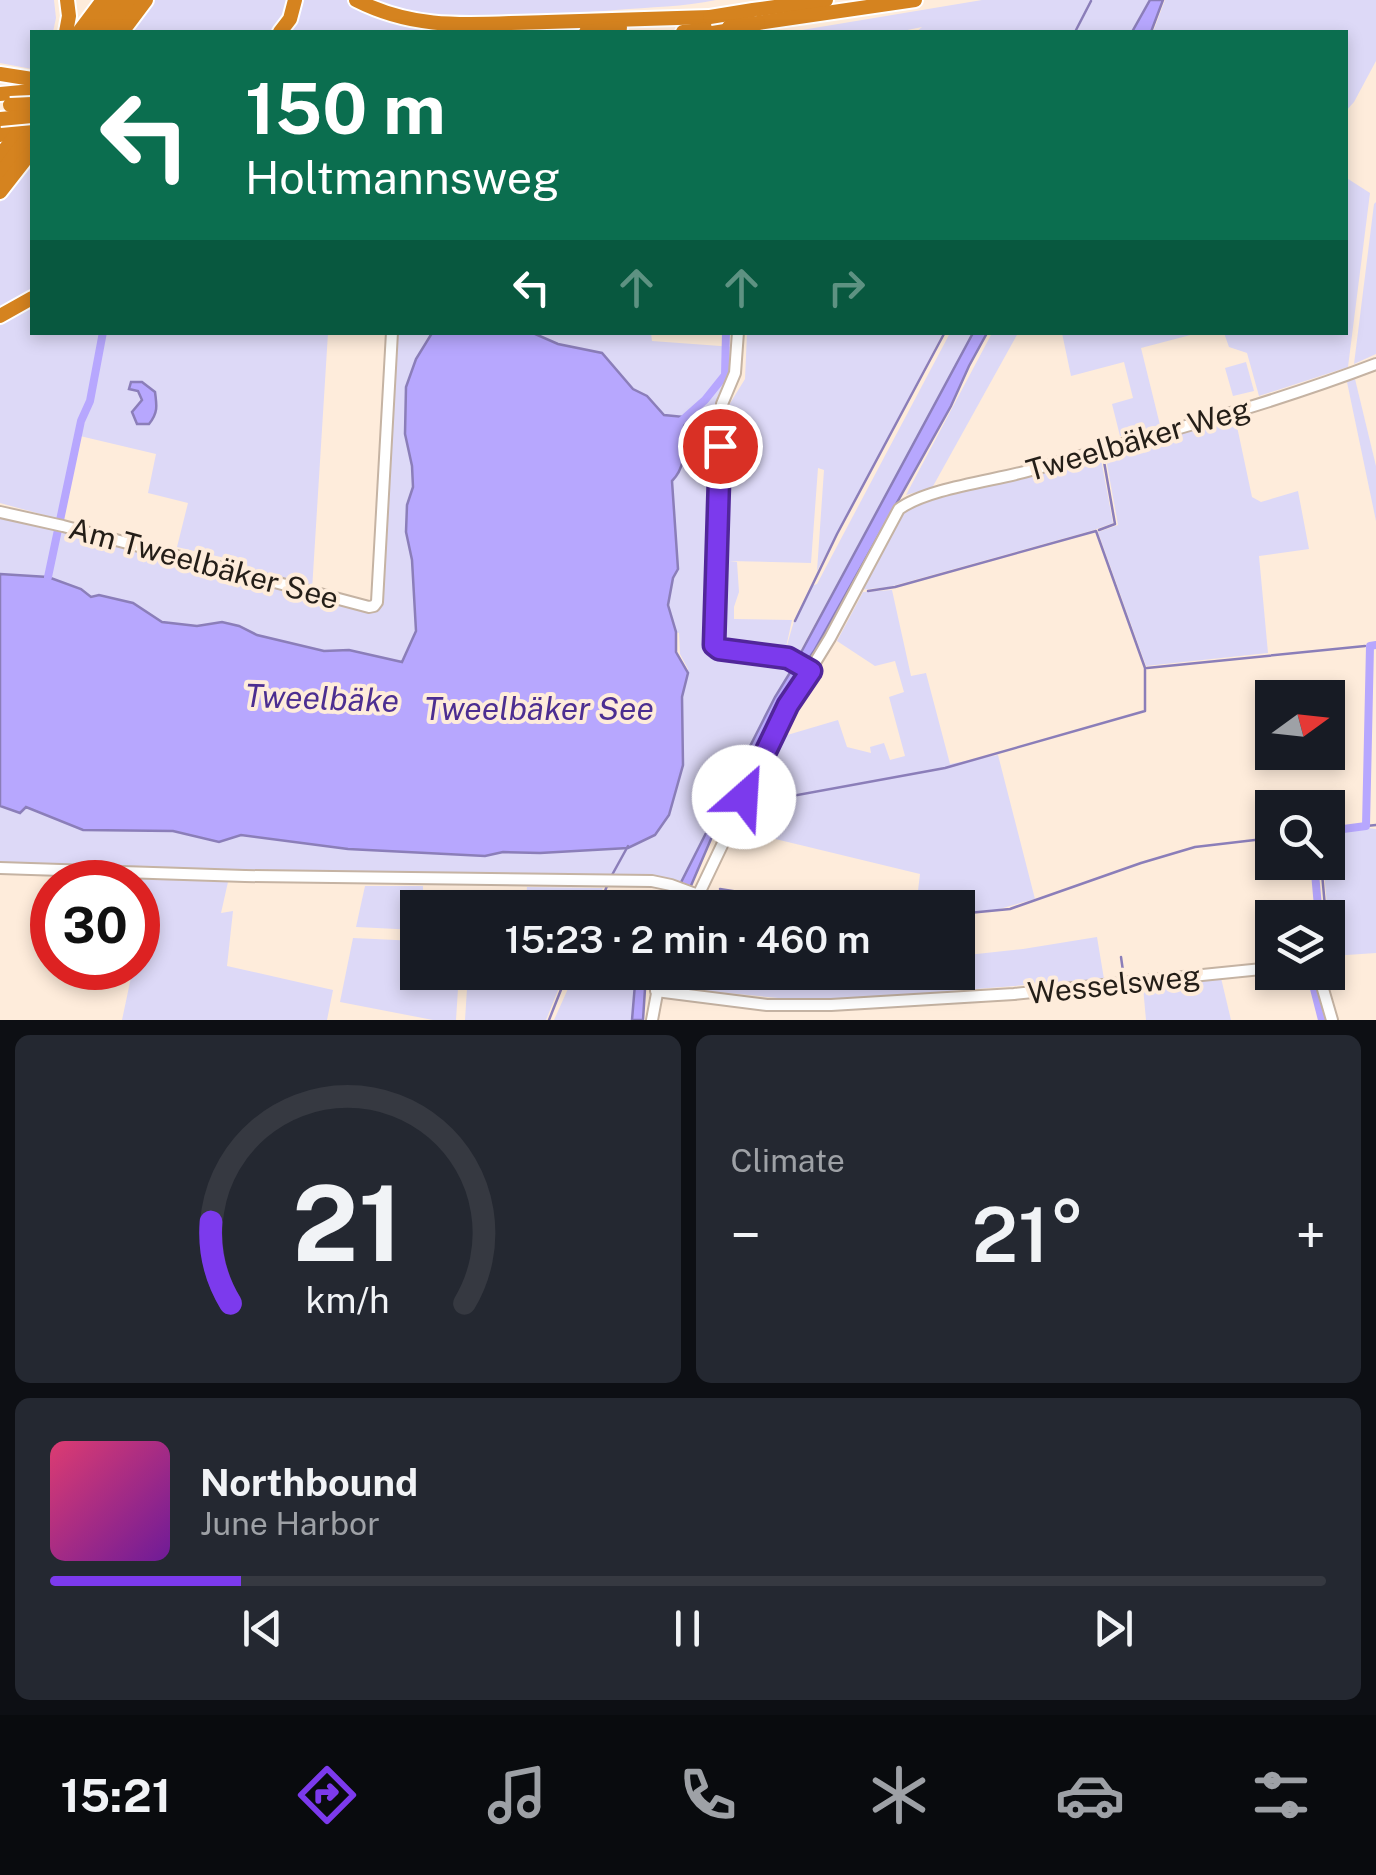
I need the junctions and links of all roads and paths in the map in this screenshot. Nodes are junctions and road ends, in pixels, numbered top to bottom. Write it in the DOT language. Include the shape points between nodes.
graph roads {
  1 [pos="67,0"];
  2 [pos="103,0"];
  3 [pos="118,0"];
  4 [pos="132,0"];
  5 [pos="146,0"];
  6 [pos="295,0"];
  7 [pos="356,0"];
  8 [pos="732,0"];
  9 [pos="826,0"];
  10 [pos="916,0"];
  11 [pos="710,16"];
  12 [pos="757,20"];
  13 [pos="570,22"];
  14 [pos="66,30"];
  15 [pos="81,30"];
  16 [pos="96,30"];
  17 [pos="110,30"];
  18 [pos="124,30"];
  19 [pos="282,30"];
  20 [pos="501,30"];
  21 [pos="602,30"];
  22 [pos="733,30"];
  23 [pos="735,30"];
  24 [pos="0,74"];
  25 [pos="30,79"];
  26 [pos="30,80"];
  27 [pos="30,93"];
  28 [pos="3,96"];
  29 [pos="30,96"];
  30 [pos="30,103"];
  31 [pos="30,114"];
  32 [pos="30,117"];
  33 [pos="0,118"];
  34 [pos="30,135"];
  35 [pos="0,136"];
  36 [pos="30,154"];
  37 [pos="0,156"];
  38 [pos="0,174"];
  39 [pos="0,192"];
  40 [pos="30,299"];
  41 [pos="0,316"];
  42 [pos="392,335"];
  43 [pos="738,335"];
  44 [pos="1376,364"];
  45 [pos="0,512"];
  46 [pos="811,671"];
  47 [pos="0,868"];
  48 [pos="684,890"];
  49 [pos="697,890"];
  50 [pos="1255,970"];
  51 [pos="1323,990"];
  52 [pos="656,991"];
  53 [pos="652,1020"];
  54 [pos="1332,1020"];
  1 -- 14 [label="highway"];
  2 -- 15 [label="highway"];
  3 -- 16 [label="highway"];
  4 -- 17 [label="highway"];
  5 -- 18 [label="highway"];
  6 -- 19 [label="highway"];
  7 -- 13 [label="highway" via="410,20"];
  8 -- 22 [label="street"];
  9 -- 12 [label="highway"];
  10 -- 12 [label="highway"];
  11 -- 12 [label="highway, bridge"];
  11 -- 13 [label="highway"];
  11 -- 21 [label="highway"];
  12 -- 23 [label="highway, bridge"];
  13 -- 20 [label="highway"];
  24 -- 25 [label="highway"];
  26 -- 28 [label="highway"];
  27 -- 28 [label="highway"];
  28 -- 30 [label="highway, bridge"];
  29 -- 35 [label="highway"];
  31 -- 33 [label="highway, bridge"];
  32 -- 37 [label="highway"];
  34 -- 38 [label="highway"];
  36 -- 39 [label="highway"];
  40 -- 41 [label="highway"];
  42 -- 45 [label="street, Am Tweelbäker See" via="374,606"];
  43 -- 46 [label="street" via="735,374 722,404 712,638 715,648 788,658"];
  44 -- 46 [label="street, Tweelbäker Weg" via="1261,404 918,498 899,509"];
  46 -- 49 [label="street"];
  47 -- 48 [label="street" via="652,881"];
  50 -- 52 [label="street, Wesselsweg" via="830,1005 767,1005"];
  51 -- 54 [label="street"];
  52 -- 53 [label="street"];
}
